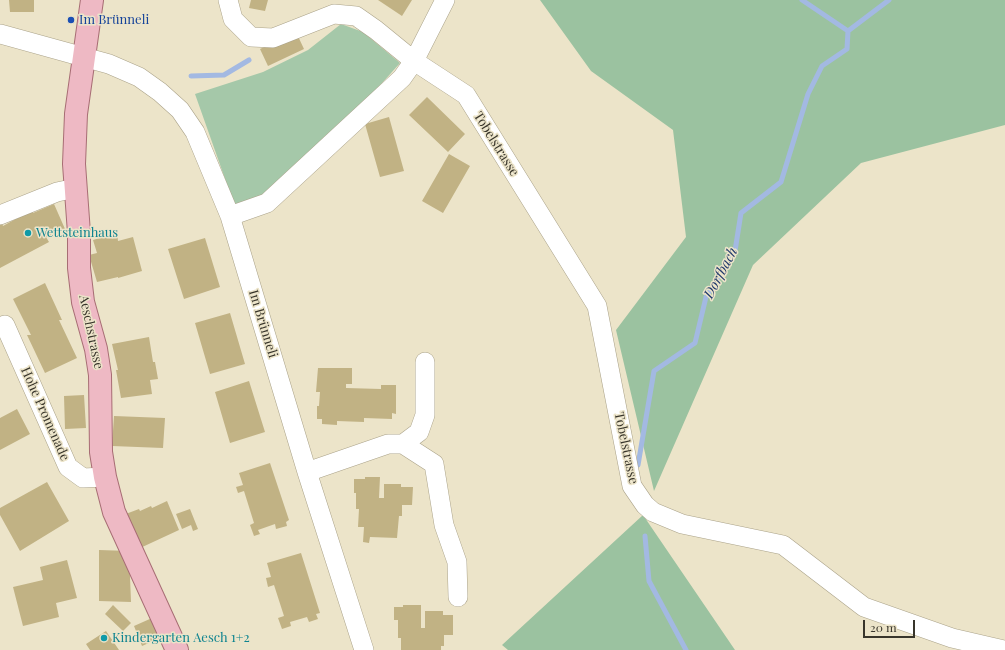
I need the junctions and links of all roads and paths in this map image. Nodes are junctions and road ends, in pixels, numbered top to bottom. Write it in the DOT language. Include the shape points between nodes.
graph roads {
  1 [pos="92,0"];
  2 [pos="228,0"];
  3 [pos="445,0"];
  4 [pos="0,34"];
  5 [pos="84,58"];
  6 [pos="414,61"];
  7 [pos="76,188"];
  8 [pos="0,216"];
  9 [pos="230,216"];
  10 [pos="5,325"];
  11 [pos="425,362"];
  12 [pos="403,444"];
  13 [pos="307,472"];
  14 [pos="105,477"];
  15 [pos="458,597"];
  16 [pos="177,650"];
  17 [pos="364,650"];
  18 [pos="1004,650"];
  1 -- 5 [label="main road, Aeschstrasse"];
  2 -- 6 [label="street, Tobelstrasse" via="233,19 251,37 273,38 334,14 356,16"];
  3 -- 6 [label="street"];
  4 -- 5 [label="street, Im Brünneli"];
  5 -- 7 [label="main road, Aeschstrasse" via="74,139"];
  5 -- 9 [label="street, Im Brünneli" via="109,64 139,77 180,110 194,132"];
  6 -- 9 [label="street" via="402,78 267,203"];
  6 -- 18 [label="street, Tobelstrasse" via="466,95 597,306 632,486 645,505 653,512 682,524 783,545 864,607 952,638"];
  7 -- 8 [label="street" via="58,192"];
  7 -- 14 [label="main road, Aeschstrasse" via="83,302 100,374 101,452"];
  9 -- 13 [label="street, Im Brünneli"];
  10 -- 14 [label="street, Hohe Promenade" via="68,467 83,478"];
  11 -- 12 [label="street" via="425,415 419,432"];
  12 -- 13 [label="street" via="388,444"];
  12 -- 15 [label="street" via="434,464 444,525 457,562"];
  13 -- 17 [label="street, Im Brünneli"];
  14 -- 16 [label="main road, Aeschstrasse" via="114,512"];
}
